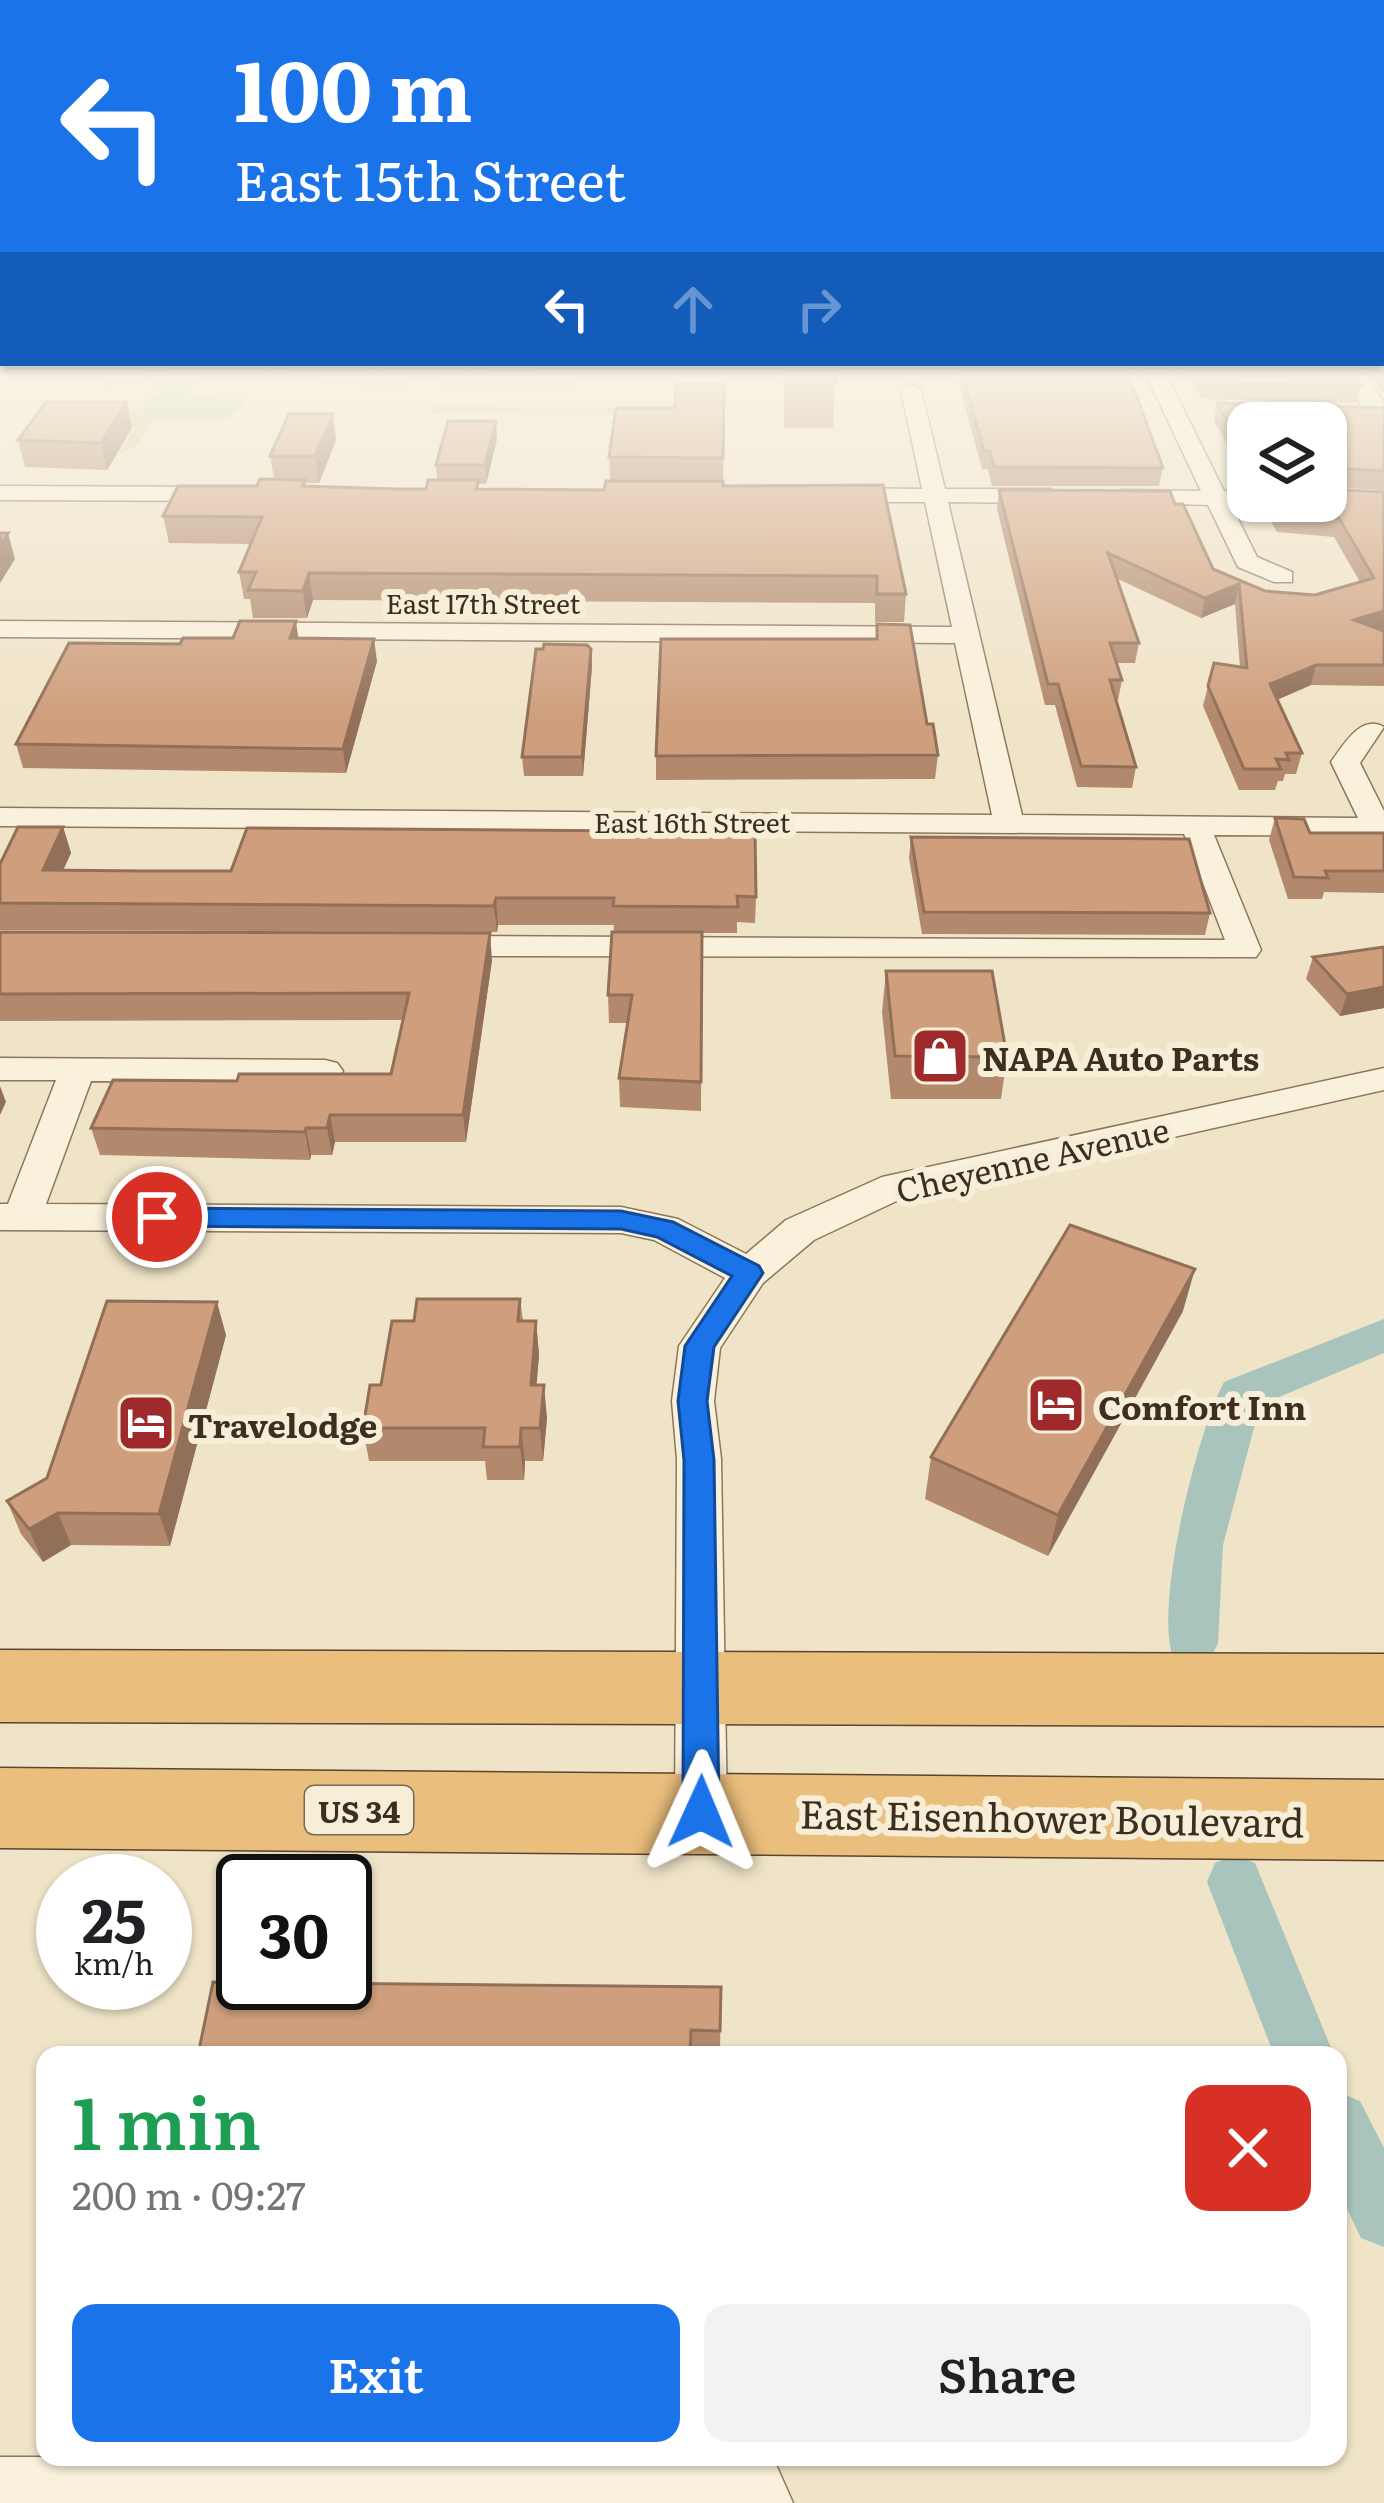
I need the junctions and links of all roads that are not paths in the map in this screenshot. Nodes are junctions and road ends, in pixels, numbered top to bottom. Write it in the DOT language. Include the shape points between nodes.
graph roads {
  1 [pos="932,485"];
  2 [pos="1209,485"];
  3 [pos="0,493"];
  4 [pos="247,494"];
  5 [pos="798,495"];
  6 [pos="934,496"];
  7 [pos="1215,497"];
  8 [pos="1227,497"];
  9 [pos="1283,577"];
  10 [pos="0,629"];
  11 [pos="965,635"];
  12 [pos="1372,730"];
  13 [pos="0,817"];
  14 [pos="1009,823"];
  15 [pos="1195,826"];
  16 [pos="1380,827"];
  17 [pos="407,946"];
  18 [pos="0,1069"];
  19 [pos="78,1069"];
  20 [pos="325,1071"];
  21 [pos="1384,1079"];
  22 [pos="11,1217"];
  23 [pos="749,1273"];
  24 [pos="0,1686"];
  25 [pos="703,1690"];
  26 [pos="1384,1690"];
  27 [pos="0,1808"];
  28 [pos="701,1812"];
  29 [pos="1384,1820"];
  30 [pos="0,2490"];
  31 [pos="756,2493"];
  1 -- 6 [label="street"];
  2 -- 7 [label="street"];
  3 -- 4 [label="street"];
  5 -- 6 [label="street"];
  6 -- 7 [label="street"];
  6 -- 11 [label="street"];
  7 -- 8 [label="street"];
  7 -- 9 [label="street" via="1247,562"];
  10 -- 11 [label="street, East 17th Street"];
  11 -- 14 [label="street"];
  12 -- 16 [label="street" via="1345,762"];
  13 -- 14 [label="street, East 16th Street"];
  14 -- 15 [label="street, East 16th Street"];
  15 -- 16 [label="street, East 16th Street"];
  15 -- 17 [label="street" via="1245,950"];
  18 -- 19 [label="street"];
  19 -- 20 [label="street"];
  19 -- 22 [label="street"];
  21 -- 23 [label="street, Cheyenne Avenue" via="895,1186 800,1230"];
  22 -- 23 [label="street" via="621,1220 664,1229"];
  23 -- 25 [label="street, Cheyenne Avenue" via="700,1346 693,1401"];
  24 -- 25 [label="highway"];
  25 -- 26 [label="highway"];
  25 -- 28 [label="street, Cheyenne Avenue"];
  27 -- 28 [label="highway, East Eisenhower Boulevard / US 34"];
  28 -- 29 [label="highway, East Eisenhower Boulevard / US 34"];
  30 -- 31 [label="street"];
}
